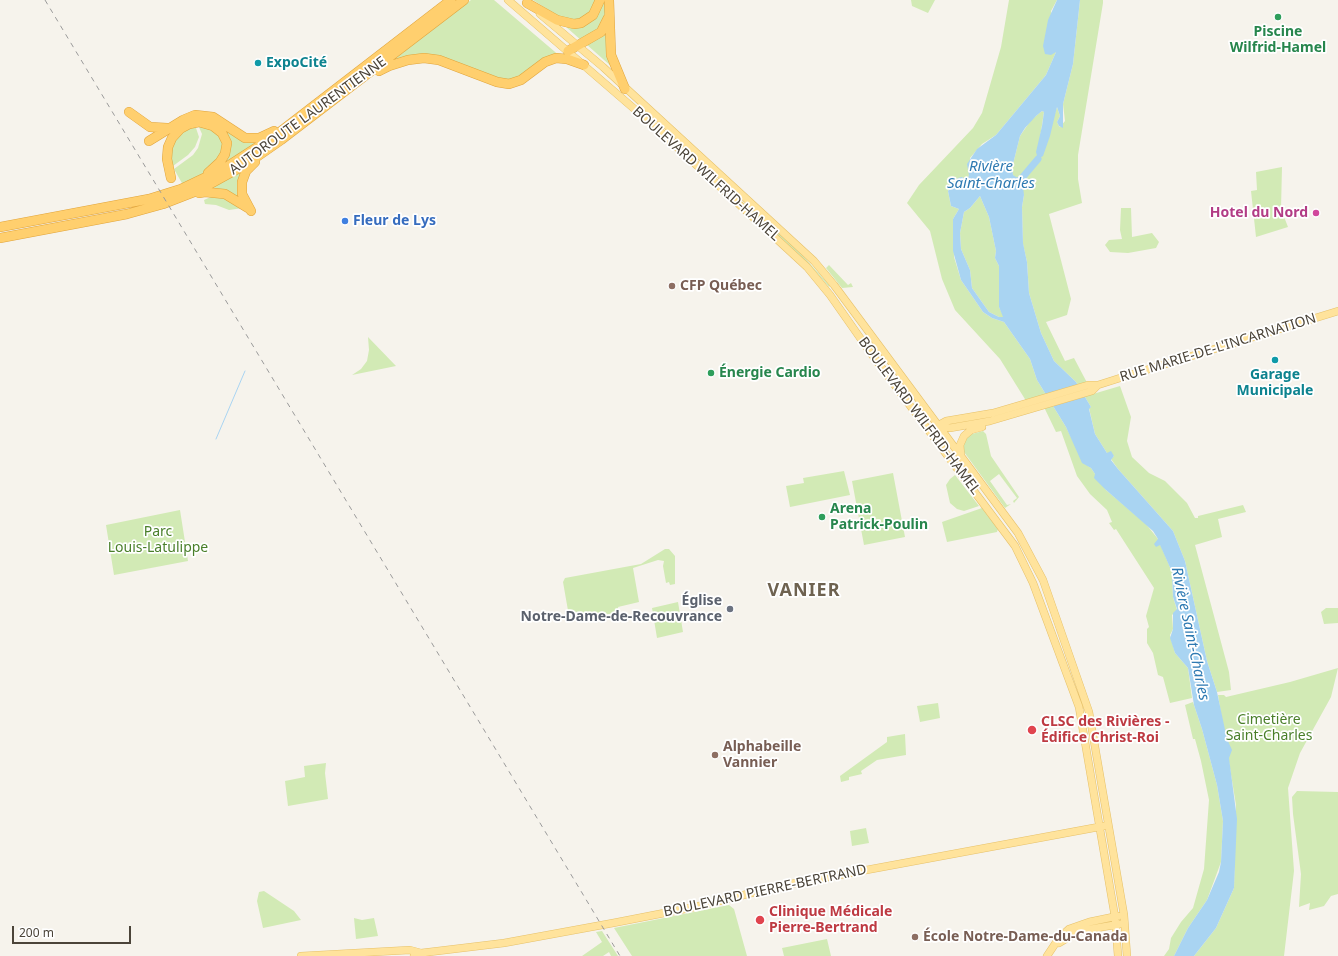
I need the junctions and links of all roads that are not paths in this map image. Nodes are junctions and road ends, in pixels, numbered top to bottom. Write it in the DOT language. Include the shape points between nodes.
graph roads {
  1 [pos="451,0"];
  2 [pos="464,0"];
  3 [pos="508,0"];
  4 [pos="600,0"];
  5 [pos="609,0"];
  6 [pos="526,1"];
  7 [pos="610,15"];
  8 [pos="577,45"];
  9 [pos="568,51"];
  10 [pos="584,65"];
  11 [pos="354,84"];
  12 [pos="626,89"];
  13 [pos="129,112"];
  14 [pos="295,121"];
  15 [pos="183,126"];
  16 [pos="169,128"];
  17 [pos="266,150"];
  18 [pos="171,178"];
  19 [pos="190,186"];
  20 [pos="188,195"];
  21 [pos="0,227"];
  22 [pos="0,238"];
  23 [pos="1338,311"];
  24 [pos="1047,401"];
  25 [pos="990,421"];
  26 [pos="937,426"];
  27 [pos="927,428"];
  28 [pos="961,457"];
  29 [pos="1108,825"];
  30 [pos="1100,826"];
  31 [pos="1124,915"];
  32 [pos="1115,920"];
  33 [pos="1125,923"];
  34 [pos="417,954"];
  35 [pos="301,956"];
  36 [pos="1048,956"];
  37 [pos="1118,956"];
  38 [pos="1127,956"];
  1 -- 14 [label="highway, AUTOROUTE LAURENTIENNE"];
  2 -- 11 [label="highway, AUTOROUTE LAURENTIENNE"];
  3 -- 9 [label="main road, BOULEVARD WILFRID-HAMEL"];
  4 -- 6 [label="highway" via="593,14 581,23 574,24 557,20"];
  5 -- 7 [label="highway"];
  6 -- 8 [label="main road, BOULEVARD WILFRID-HAMEL"];
  7 -- 8 [label="highway" via="601,32"];
  7 -- 12 [label="highway" via="611,55"];
  8 -- 9 [label="highway"];
  8 -- 12 [label="main road, BOULEVARD WILFRID-HAMEL"];
  9 -- 10 [label="main road, BOULEVARD WILFRID-HAMEL"];
  10 -- 11 [label="highway" via="556,58 521,80 509,84 439,60 424,58 389,66"];
  10 -- 27 [label="main road, BOULEVARD WILFRID-HAMEL" via="807,267"];
  11 -- 17 [label="highway, AUTOROUTE LAURENTIENNE"];
  12 -- 26 [label="main road, BOULEVARD WILFRID-HAMEL" via="814,261"];
  13 -- 16 [label="highway" via="150,127"];
  14 -- 16 [label="highway" via="265,136 253,138 241,136 218,119 207,115 189,116"];
  14 -- 19 [label="highway, AUTOROUTE LAURENTIENNE" via="246,155"];
  15 -- 16 [label="highway" via="150,144"];
  15 -- 18 [label="highway" via="168,147 167,159"];
  15 -- 19 [label="highway" via="194,123 208,124 222,133 227,142 225,154 220,162"];
  17 -- 20 [label="highway, AUTOROUTE LAURENTIENNE"];
  17 -- 20 [label="highway" via="249,168 242,182 242,194 251,211 225,194 205,192"];
  19 -- 21 [label="highway, AUTOROUTE LAURENTIENNE" via="133,203"];
  20 -- 22 [label="highway, AUTOROUTE LAURENTIENNE" via="127,214"];
  23 -- 24 [label="main road, RUE MARIE-DE-L'INCARNATION"];
  24 -- 25 [label="main road, RUE MARIE-DE-L'INCARNATION"];
  24 -- 26 [label="main road, RUE MARIE-DE-L'INCARNATION" via="946,421"];
  25 -- 26 [label="main road, RUE MARIE-DE-L'INCARNATION" via="950,428"];
  25 -- 28 [label="main road" via="964,436 960,445"];
  26 -- 27 [label="main road, RUE MARIE-DE-L'INCARNATION"];
  26 -- 28 [label="main road, BOULEVARD WILFRID-HAMEL"];
  27 -- 30 [label="main road, BOULEVARD WILFRID-HAMEL" via="1008,535 1033,583 1079,707"];
  28 -- 29 [label="main road, BOULEVARD WILFRID-HAMEL" via="1018,532 1043,580 1089,712"];
  29 -- 30 [label="main road, BOULEVARD PIERRE-BERTRAND"];
  29 -- 31 [label="main road, BOULEVARD WILFRID-HAMEL"];
  30 -- 32 [label="main road, BOULEVARD WILFRID-HAMEL"];
  30 -- 34 [label="main road, BOULEVARD PIERRE-BERTRAND" via="780,886 688,908 504,943"];
  31 -- 32 [label="main road"];
  31 -- 33 [label="main road, BOULEVARD WILFRID-HAMEL"];
  32 -- 33 [label="main road"];
  32 -- 36 [label="main road" via="1075,933 1062,940"];
  32 -- 37 [label="main road, BOULEVARD WILFRID-HAMEL"];
  33 -- 38 [label="main road, BOULEVARD WILFRID-HAMEL"];
  34 -- 35 [label="main road, BOULEVARD PIERRE-BERTRAND" via="410,950"];
}
